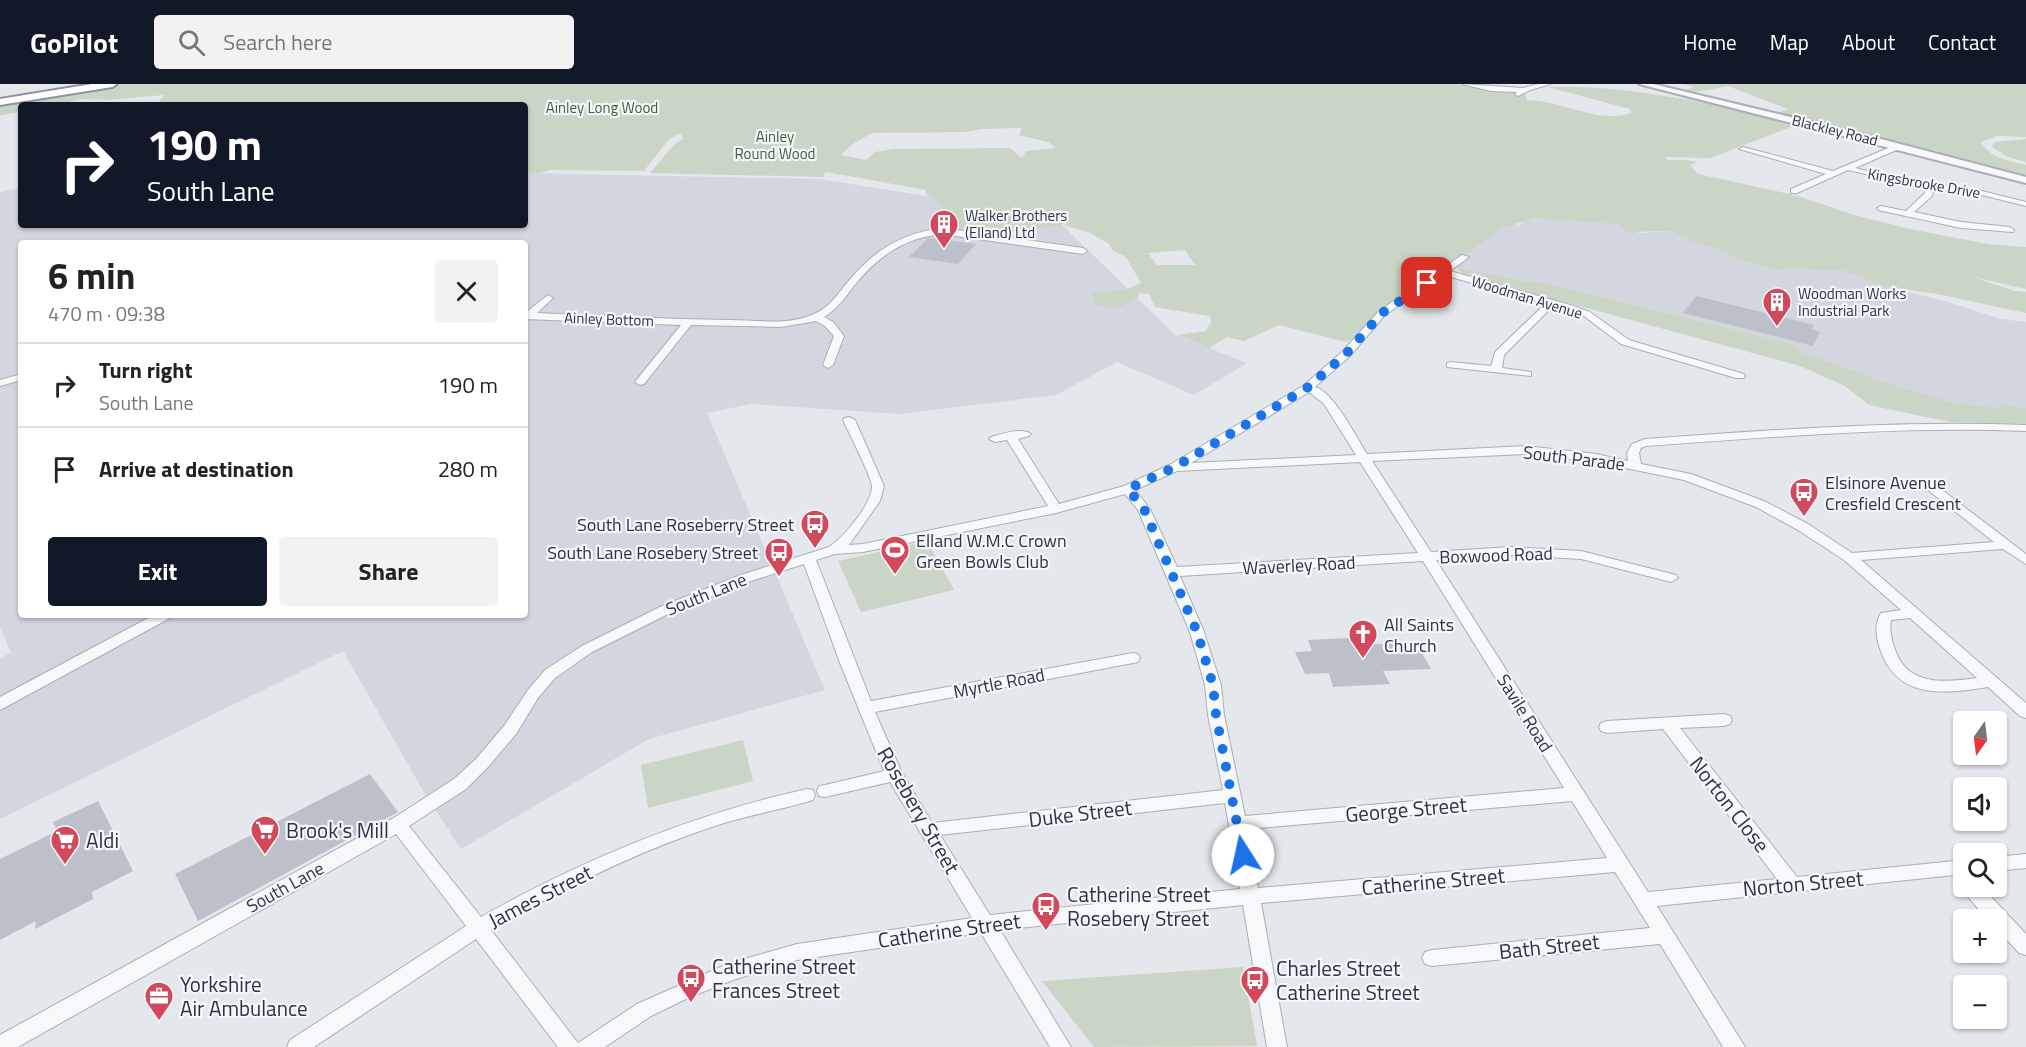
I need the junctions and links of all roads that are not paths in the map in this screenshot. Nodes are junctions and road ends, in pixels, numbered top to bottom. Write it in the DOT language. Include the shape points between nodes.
graph roads {
  1 [pos="47,84"];
  2 [pos="85,84"];
  3 [pos="112,84"];
  4 [pos="1465,84"];
  5 [pos="1548,84"];
  6 [pos="1643,84"];
  7 [pos="7,89"];
  8 [pos="0,100"];
  9 [pos="1752,144"];
  10 [pos="1898,146"];
  11 [pos="1847,168"];
  12 [pos="1833,174"];
  13 [pos="2026,180"];
  14 [pos="1930,187"];
  15 [pos="2011,189"];
  16 [pos="1794,191"];
  17 [pos="2000,197"];
  18 [pos="2026,204"];
  19 [pos="1881,208"];
  20 [pos="1907,214"];
  21 [pos="2010,230"];
  22 [pos="1083,251"];
  23 [pos="1465,257"];
  24 [pos="1444,272"];
  25 [pos="548,298"];
  26 [pos="1551,303"];
  27 [pos="528,315"];
  28 [pos="528,316"];
  29 [pos="816,317"];
  30 [pos="688,322"];
  31 [pos="1451,365"];
  32 [pos="828,366"];
  33 [pos="1496,370"];
  34 [pos="1527,374"];
  35 [pos="1740,376"];
  36 [pos="18,378"];
  37 [pos="640,382"];
  38 [pos="0,383"];
  39 [pos="1307,388"];
  40 [pos="849,420"];
  41 [pos="2024,429"];
  42 [pos="1025,434"];
  43 [pos="1010,436"];
  44 [pos="995,439"];
  45 [pos="1362,458"];
  46 [pos="1635,465"];
  47 [pos="1175,467"];
  48 [pos="1925,483"];
  49 [pos="1128,489"];
  50 [pos="1056,509"];
  51 [pos="2006,545"];
  52 [pos="834,550"];
  53 [pos="1849,556"];
  54 [pos="1427,557"];
  55 [pos="809,558"];
  56 [pos="2026,560"];
  57 [pos="1172,572"];
  58 [pos="1671,578"];
  59 [pos="1913,613"];
  60 [pos="159,618"];
  61 [pos="1133,658"];
  62 [pos="1991,681"];
  63 [pos="0,704"];
  64 [pos="865,708"];
  65 [pos="2026,712"];
  66 [pos="1724,720"];
  67 [pos="1667,723"];
  68 [pos="1607,727"];
  69 [pos="894,776"];
  70 [pos="1575,794"];
  71 [pos="1232,796"];
  72 [pos="1238,823"];
  73 [pos="398,824"];
  74 [pos="928,830"];
  75 [pos="2026,861"];
  76 [pos="2007,863"];
  77 [pos="1620,864"];
  78 [pos="1953,872"];
  79 [pos="1792,884"];
  80 [pos="1251,896"];
  81 [pos="1979,897"];
  82 [pos="1642,900"];
  83 [pos="985,924"];
  84 [pos="480,927"];
  85 [pos="1665,935"];
  86 [pos="2026,947"];
  87 [pos="1432,958"];
  88 [pos="0,1046"];
  89 [pos="297,1047"];
  90 [pos="570,1047"];
  91 [pos="587,1047"];
  92 [pos="1060,1047"];
  93 [pos="1277,1047"];
  94 [pos="1735,1047"];
  1 -- 7 [label="highway"];
  2 -- 8 [label="highway"];
  3 -- 8 [label="highway"];
  4 -- 5 [label="street" via="1521,92"];
  6 -- 10 [label="street, Blackley Road"];
  9 -- 12 [label="street" via="1740,150"];
  10 -- 11 [label="street"];
  10 -- 13 [label="street, Blackley Road"];
  11 -- 12 [label="street"];
  11 -- 14 [label="street, Kingsbrooke Drive"];
  12 -- 16 [label="street"];
  14 -- 17 [label="street, Kingsbrooke Drive"];
  14 -- 20 [label="street" via="1929,195"];
  15 -- 17 [label="street, Kingsbrooke Drive"];
  17 -- 18 [label="street, Kingsbrooke Drive"];
  19 -- 20 [label="street"];
  20 -- 21 [label="street"];
  22 -- 29 [label="street, Ainley Bottom" via="942,231 922,232 895,243 865,268 829,310"];
  23 -- 24 [label="street, South Lane"];
  24 -- 26 [label="street, Woodman Avenue"];
  24 -- 39 [label="street, South Lane" via="1382,313 1346,354"];
  25 -- 27 [label="street, Ainley Bottom"];
  26 -- 33 [label="street" via="1499,354"];
  26 -- 35 [label="street, Woodman Avenue" via="1587,314 1625,342"];
  28 -- 30 [label="street, Ainley Bottom"];
  29 -- 30 [label="street, Ainley Bottom" via="796,323"];
  29 -- 32 [label="street" via="830,324 839,336"];
  30 -- 37 [label="street, Ainley Bottom"];
  31 -- 33 [label="street"];
  33 -- 34 [label="street"];
  36 -- 38 [label="street"];
  39 -- 45 [label="street, Savile Road" via="1316,390 1328,402"];
  39 -- 47 [label="street, South Lane"];
  40 -- 52 [label="street" via="878,486 860,523"];
  41 -- 46 [label="street, South Parade" via="1950,424 1645,442 1636,446"];
  42 -- 43 [label="street"];
  43 -- 44 [label="street"];
  43 -- 50 [label="street"];
  45 -- 46 [label="street, South Parade" via="1526,450"];
  45 -- 47 [label="street, South Parade"];
  45 -- 54 [label="street, Savile Road"];
  46 -- 53 [label="street" via="1707,484 1760,504"];
  47 -- 49 [label="street, South Lane"];
  48 -- 51 [label="street"];
  49 -- 50 [label="street, South Lane"];
  49 -- 57 [label="street" via="1144,509"];
  50 -- 52 [label="street, South Lane" via="863,548"];
  51 -- 53 [label="street"];
  51 -- 56 [label="street"];
  52 -- 55 [label="street, South Lane"];
  53 -- 59 [label="street"];
  54 -- 57 [label="street, Waverley Road"];
  54 -- 58 [label="street, Boxwood Road" via="1546,551 1608,560"];
  54 -- 70 [label="street, Savile Road"];
  55 -- 64 [label="street, Rosebery Street"];
  55 -- 73 [label="street, South Lane" via="665,610 587,649 550,674 510,730 460,784"];
  57 -- 71 [label="street" via="1197,632 1213,685"];
  59 -- 62 [label="street"];
  59 -- 62 [label="street" via="1886,616 1882,623 1890,663 1899,674 1919,685 1930,686"];
  60 -- 63 [label="street"];
  61 -- 64 [label="street, Myrtle Road"];
  62 -- 65 [label="street"];
  64 -- 69 [label="street, Rosebery Street"];
  66 -- 67 [label="street"];
  67 -- 68 [label="street"];
  67 -- 79 [label="street, Norton Close"];
  69 -- 74 [label="street, Rosebery Street"];
  69 -- 84 [label="street, James Street" via="774,801 670,833"];
  70 -- 72 [label="street, George Street"];
  70 -- 77 [label="street, Savile Road"];
  71 -- 72 [label="street"];
  71 -- 74 [label="street, Duke Street"];
  72 -- 80 [label="street"];
  73 -- 84 [label="street"];
  73 -- 88 [label="street, South Lane"];
  74 -- 83 [label="street, Rosebery Street"];
  75 -- 76 [label="street"];
  77 -- 80 [label="street, Catherine Street"];
  77 -- 82 [label="street, Savile Road"];
  78 -- 79 [label="street, Norton Street"];
  79 -- 82 [label="street, Norton Street"];
  80 -- 83 [label="street, Catherine Street"];
  80 -- 93 [label="street"];
  81 -- 86 [label="street"];
  82 -- 85 [label="street, Savile Road"];
  83 -- 91 [label="street, Catherine Street" via="796,952 730,972 644,1010"];
  83 -- 92 [label="street, Rosebery Street"];
  84 -- 89 [label="street, James Street"];
  84 -- 90 [label="street"];
  85 -- 87 [label="street, Bath Street"];
  85 -- 94 [label="street, Savile Road"];
}
